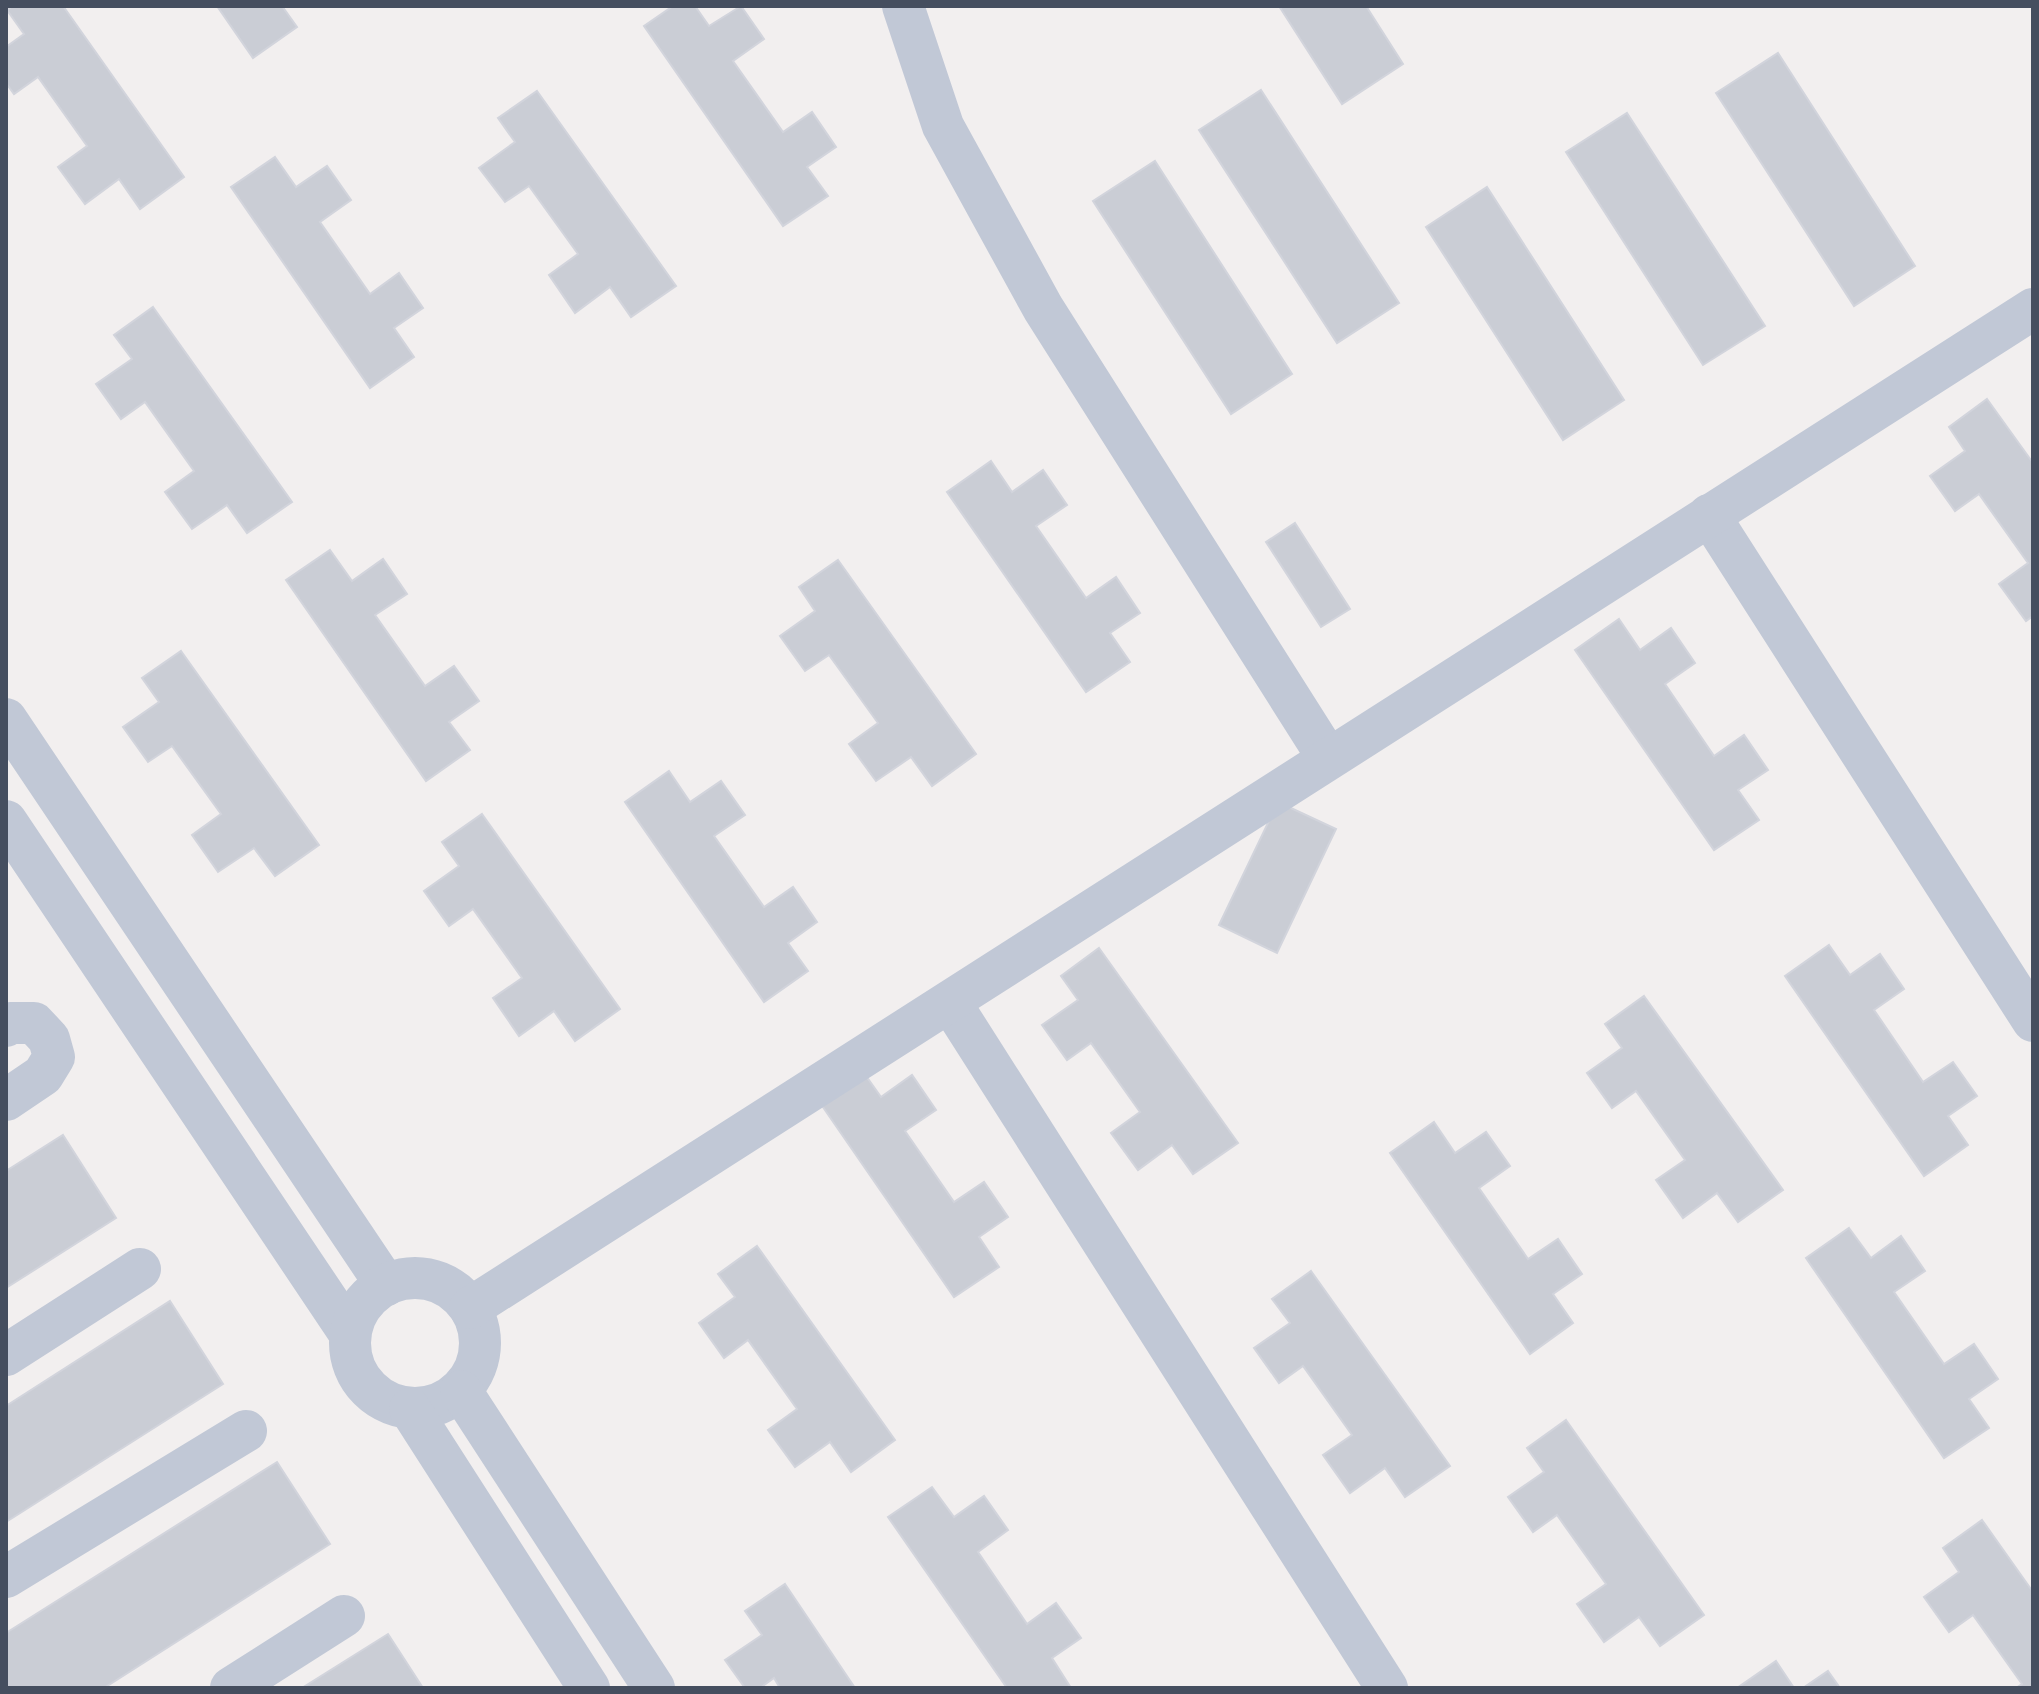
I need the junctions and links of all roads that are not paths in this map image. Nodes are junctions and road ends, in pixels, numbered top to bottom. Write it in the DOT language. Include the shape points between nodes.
graph roads {
  1 [pos="903,6"];
  2 [pos="2033,309"];
  3 [pos="1709,515"];
  4 [pos="6,719"];
  5 [pos="1328,758"];
  6 [pos="6,821"];
  7 [pos="950,1002"];
  8 [pos="2033,1021"];
  9 [pos="6,1026"];
  10 [pos="6,1100"];
  11 [pos="140,1269"];
  12 [pos="386,1285"];
  13 [pos="470,1308"];
  14 [pos="350,1334"];
  15 [pos="6,1355"];
  16 [pos="461,1391"];
  17 [pos="410,1409"];
  18 [pos="246,1431"];
  19 [pos="6,1577"];
  20 [pos="344,1616"];
  21 [pos="231,1688"];
  22 [pos="589,1688"];
  23 [pos="654,1688"];
  24 [pos="1387,1688"];
  1 -- 5 [label="street" via="943,126 1043,308"];
  2 -- 3 [label="street"];
  3 -- 5 [label="street"];
  3 -- 8 [label="street"];
  4 -- 12 [label="street"];
  5 -- 7 [label="street"];
  6 -- 14 [label="street"];
  7 -- 13 [label="street"];
  7 -- 24 [label="street"];
  9 -- 10 [label="street" via="34,1023 49,1039 54,1057 43,1075"];
  11 -- 15 [label="street"];
  12 -- 13 [label="street" via="423,1279 449,1289"];
  12 -- 14 [label="street" via="368,1297"];
  13 -- 16 [label="street" via="481,1343 472,1377"];
  14 -- 17 [label="street" via="358,1375 390,1404"];
  16 -- 17 [label="street" via="432,1407"];
  16 -- 23 [label="street"];
  17 -- 22 [label="street"];
  18 -- 19 [label="street"];
  20 -- 21 [label="street"];
}
